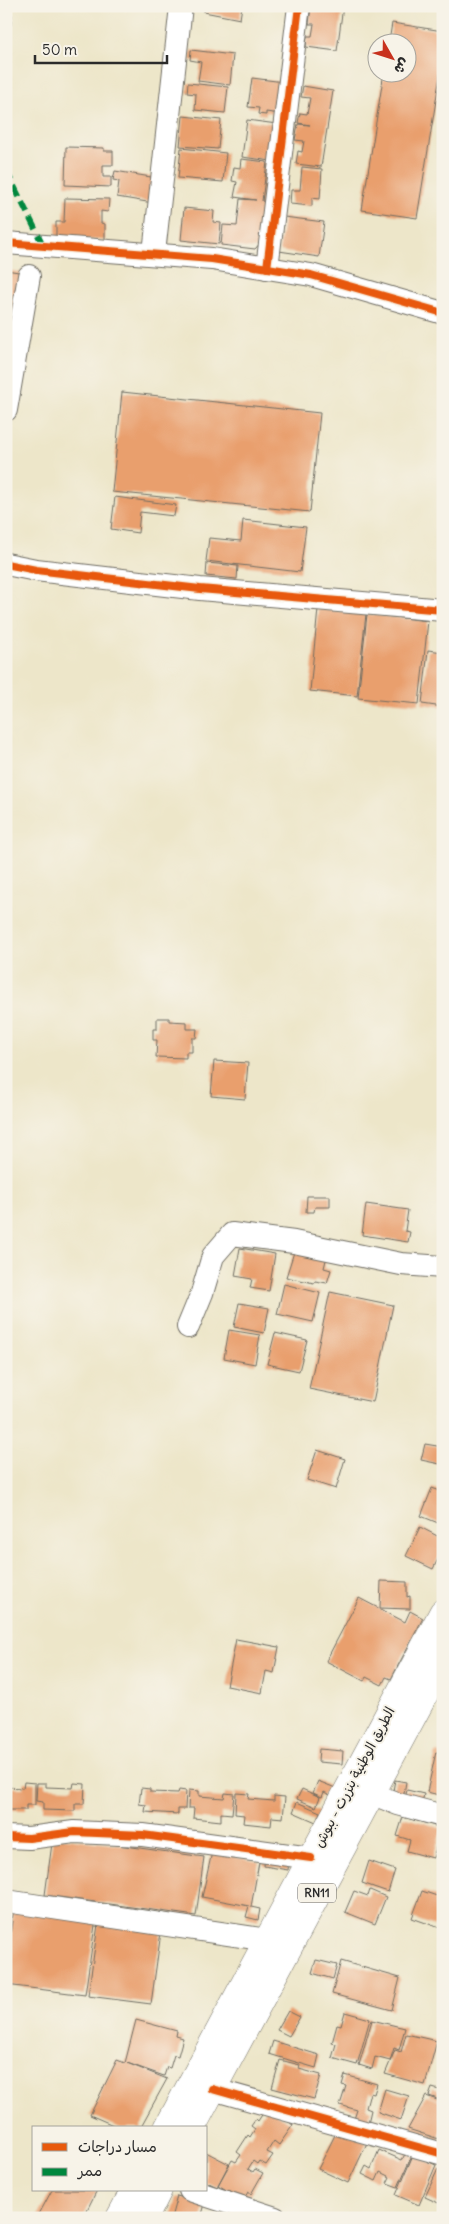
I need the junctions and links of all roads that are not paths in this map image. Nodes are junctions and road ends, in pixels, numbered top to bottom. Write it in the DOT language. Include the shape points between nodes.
graph roads {
  1 [pos="181,6"];
  2 [pos="299,6"];
  3 [pos="6,243"];
  4 [pos="154,253"];
  5 [pos="267,268"];
  6 [pos="29,276"];
  7 [pos="443,313"];
  8 [pos="6,410"];
  9 [pos="6,564"];
  10 [pos="443,610"];
  11 [pos="443,1267"];
  12 [pos="188,1327"];
  13 [pos="443,1613"];
  14 [pos="443,1659"];
  15 [pos="371,1793"];
  16 [pos="443,1816"];
  17 [pos="6,1837"];
  18 [pos="310,1858"];
  19 [pos="6,1901"];
  20 [pos="268,1940"];
  21 [pos="212,2089"];
  22 [pos="169,2126"];
  23 [pos="192,2126"];
  24 [pos="443,2154"];
  25 [pos="134,2192"];
  26 [pos="157,2192"];
  27 [pos="196,2192"];
  28 [pos="120,2218"];
  29 [pos="144,2218"];
  30 [pos="275,2218"];
  1 -- 4 [label="street"];
  2 -- 5 [label="street"];
  3 -- 4 [label="street"];
  4 -- 5 [label="street"];
  5 -- 7 [label="street" via="311,275"];
  6 -- 8 [label="street"];
  9 -- 10 [label="street" via="200,590"];
  11 -- 12 [label="street" via="401,1264 294,1242 232,1234 213,1256"];
  13 -- 18 [label="main road, الطريق الوطنية بنزرت - ببوش / RN11"];
  14 -- 15 [label="main road, الطريق الوطنية بنزرت - ببوش / RN11"];
  15 -- 16 [label="street"];
  15 -- 21 [label="main road, الطريق الوطنية بنزرت - ببوش / RN11"];
  17 -- 18 [label="street" via="29,1838 74,1832 143,1835"];
  18 -- 20 [label="main road, الطريق الوطنية بنزرت - ببوش / RN11"];
  19 -- 20 [label="street"];
  20 -- 22 [label="main road, الطريق الوطنية بنزرت - ببوش / RN11"];
  21 -- 23 [label="main road, الطريق الوطنية بنزرت - ببوش / RN11"];
  21 -- 24 [label="street"];
  25 -- 28 [label="main road"];
  26 -- 29 [label="main road"];
  27 -- 30 [label="street"];
}
